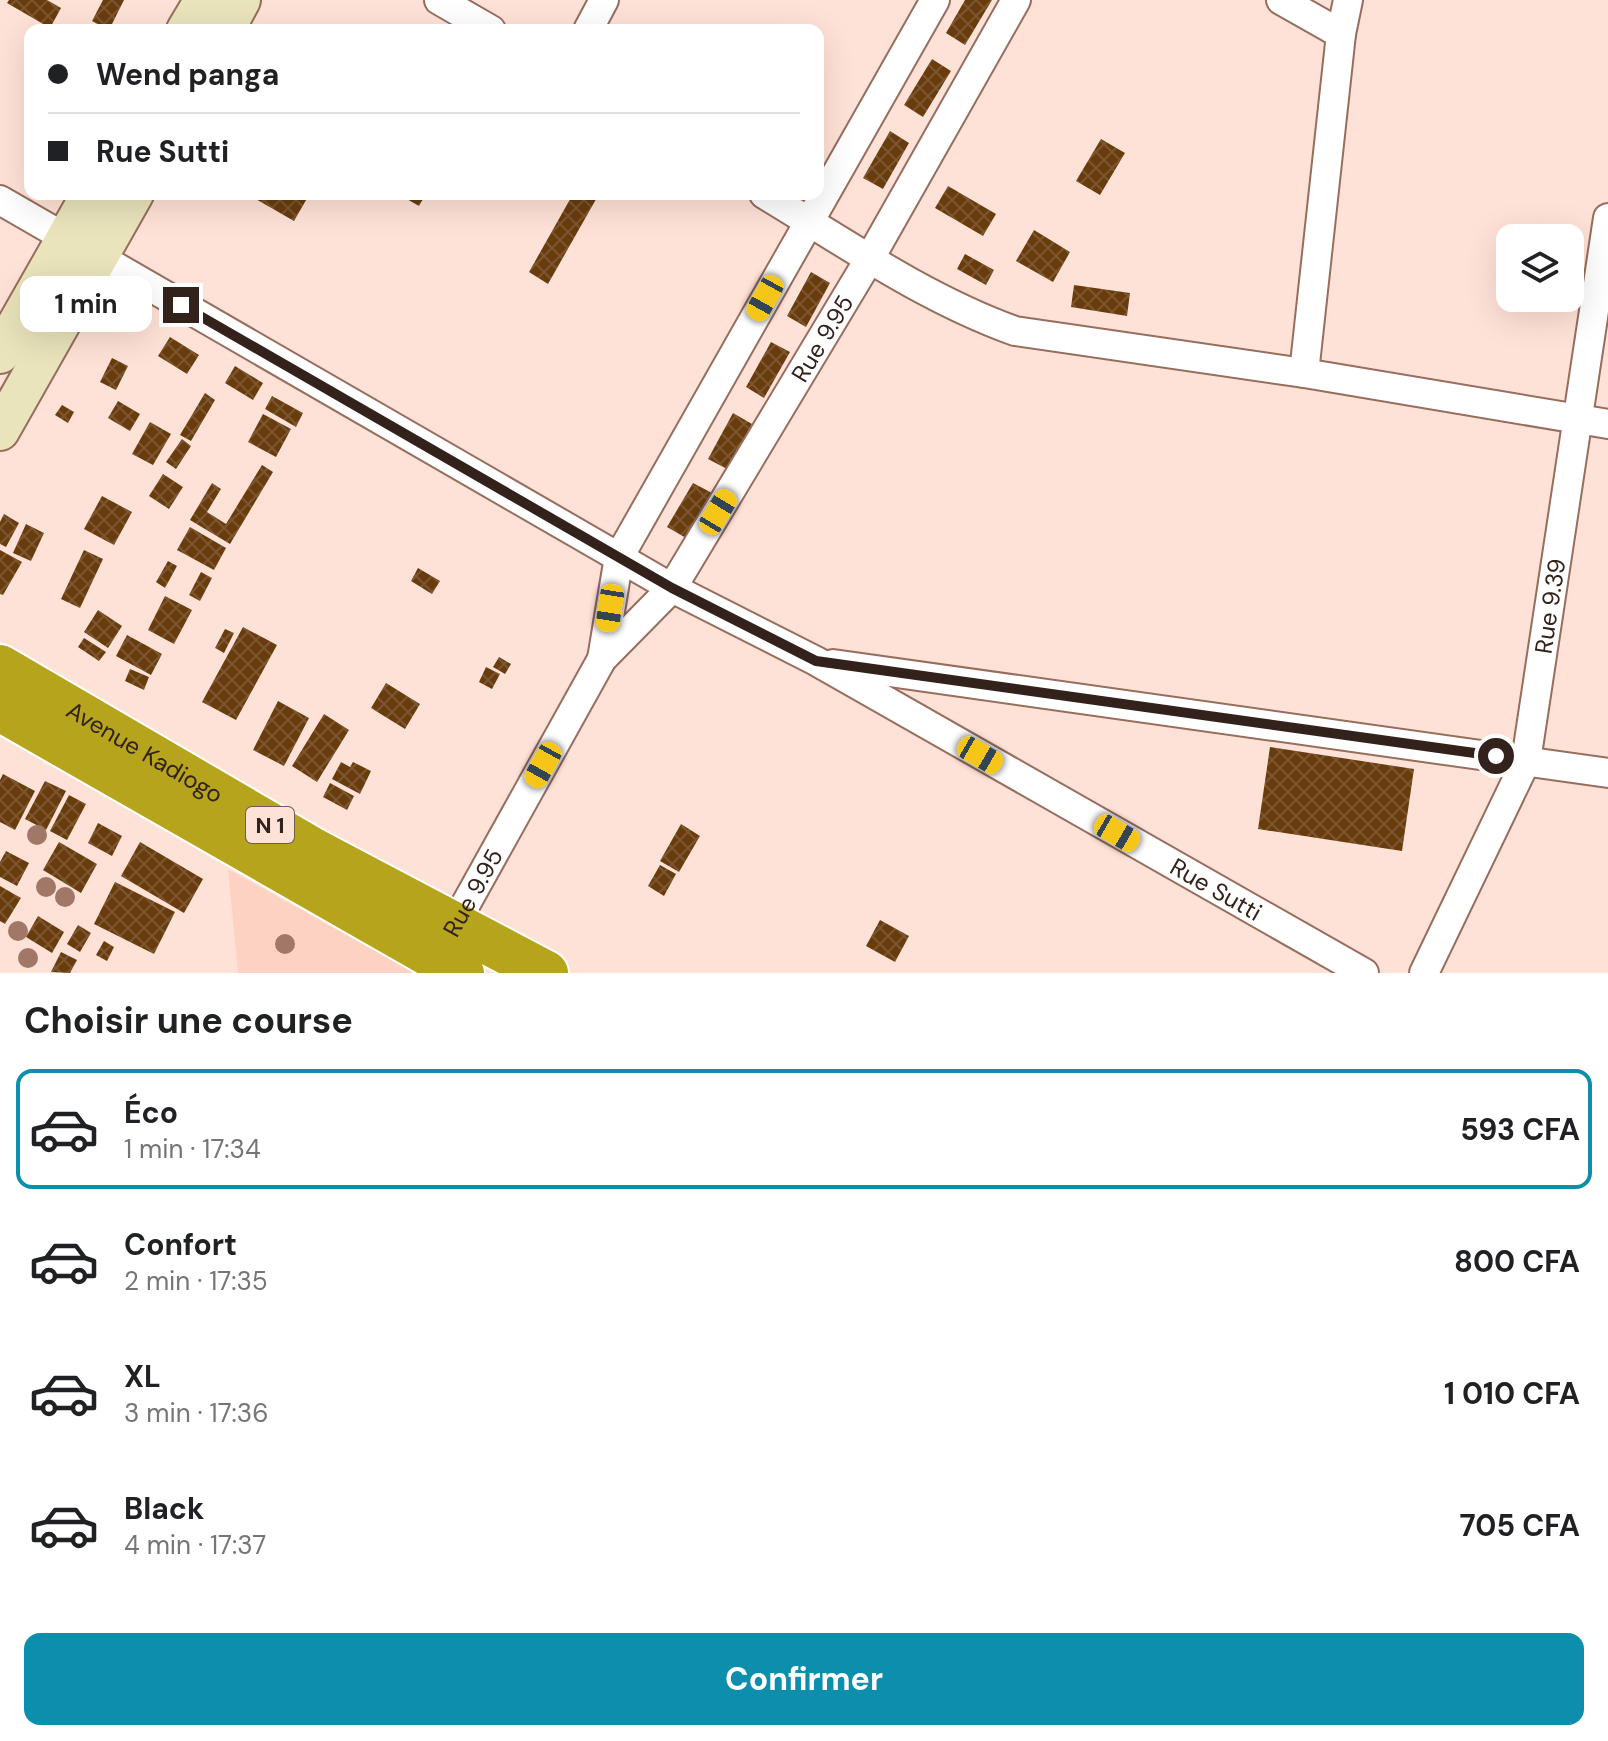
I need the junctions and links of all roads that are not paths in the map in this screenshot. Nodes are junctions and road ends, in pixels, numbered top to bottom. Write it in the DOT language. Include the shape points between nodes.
graph roads {
  1 [pos="204,0"];
  2 [pos="241,0"];
  3 [pos="439,0"];
  4 [pos="604,0"];
  5 [pos="935,0"];
  6 [pos="1016,0"];
  7 [pos="1281,0"];
  8 [pos="1348,0"];
  9 [pos="190,24"];
  10 [pos="228,24"];
  11 [pos="481,24"];
  12 [pos="591,24"];
  13 [pos="1341,34"];
  14 [pos="824,195"];
  15 [pos="0,200"];
  16 [pos="88,200"];
  17 [pos="131,200"];
  18 [pos="774,200"];
  19 [pos="821,200"];
  20 [pos="1608,218"];
  21 [pos="809,221"];
  22 [pos="66,238"];
  23 [pos="100,257"];
  24 [pos="870,258"];
  25 [pos="0,354"];
  26 [pos="1304,373"];
  27 [pos="1577,419"];
  28 [pos="1608,424"];
  29 [pos="0,431"];
  30 [pos="619,557"];
  31 [pos="672,588"];
  32 [pos="602,659"];
  33 [pos="816,661"];
  34 [pos="0,667"];
  35 [pos="0,709"];
  36 [pos="1526,761"];
  37 [pos="1608,773"];
  38 [pos="451,951"];
  39 [pos="546,973"];
  40 [pos="1364,973"];
  41 [pos="1424,973"];
  1 -- 9 [label="street"];
  2 -- 10 [label="street"];
  3 -- 11 [label="street"];
  4 -- 12 [label="street"];
  5 -- 14 [label="street, Rue 9.95"];
  6 -- 24 [label="street, Rue 9.95"];
  7 -- 13 [label="street"];
  8 -- 13 [label="street"];
  13 -- 26 [label="street"];
  15 -- 22 [label="street, Rue Sutti"];
  16 -- 22 [label="street"];
  17 -- 23 [label="street"];
  18 -- 21 [label="street"];
  19 -- 21 [label="street, Rue 9.95"];
  20 -- 27 [label="street, Rue 9.39"];
  21 -- 24 [label="street"];
  21 -- 30 [label="street, Rue 9.95"];
  22 -- 23 [label="street, Rue Sutti"];
  22 -- 25 [label="street"];
  23 -- 29 [label="street"];
  23 -- 30 [label="street, Rue Sutti"];
  24 -- 26 [label="street" via="976,317 1015,331"];
  24 -- 31 [label="street, Rue 9.95"];
  26 -- 27 [label="street"];
  27 -- 28 [label="street"];
  27 -- 36 [label="street, Rue 9.39"];
  30 -- 31 [label="street, Rue Sutti"];
  30 -- 32 [label="street, Rue 9.95"];
  31 -- 32 [label="street, Rue 9.95"];
  31 -- 33 [label="street, Rue Sutti"];
  32 -- 38 [label="street, Rue 9.95"];
  33 -- 36 [label="street"];
  33 -- 40 [label="street, Rue Sutti"];
  34 -- 38 [label="highway, Avenue Kadiogo / N 1" via="315,851"];
  35 -- 38 [label="highway, Avenue Kadiogo / N 1"];
  36 -- 37 [label="street"];
  36 -- 41 [label="street, Rue 9.39"];
  38 -- 39 [label="highway, Avenue Kadiogo / N 1"];
}
